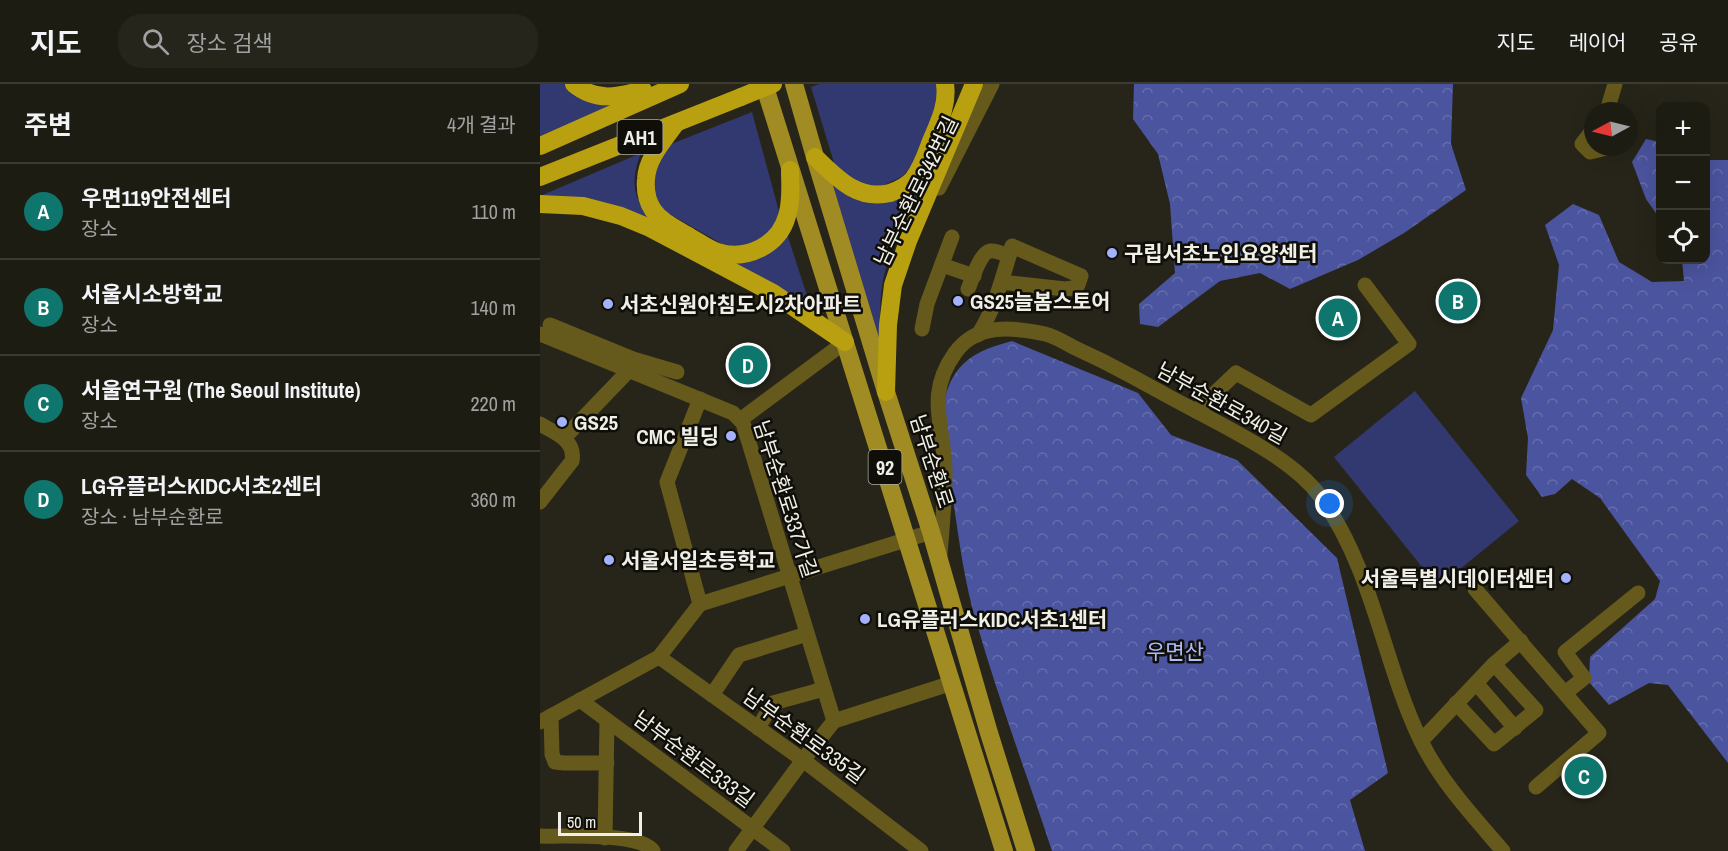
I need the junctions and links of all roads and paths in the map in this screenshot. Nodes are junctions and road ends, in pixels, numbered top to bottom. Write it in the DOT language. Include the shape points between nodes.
graph roads {
  1 [pos="574,84"];
  2 [pos="665,84"];
  3 [pos="680,84"];
  4 [pos="764,84"];
  5 [pos="773,84"];
  6 [pos="794,84"];
  7 [pos="945,84"];
  8 [pos="974,84"];
  9 [pos="992,84"];
  10 [pos="1615,84"];
  11 [pos="1610,102"];
  12 [pos="676,123"];
  13 [pos="540,146"];
  14 [pos="814,157"];
  15 [pos="790,170"];
  16 [pos="540,177"];
  17 [pos="540,204"];
  18 [pos="952,237"];
  19 [pos="1009,256"];
  20 [pos="942,265"];
  21 [pos="1001,282"];
  22 [pos="893,285"];
  23 [pos="1365,285"];
  24 [pos="545,329"];
  25 [pos="922,329"];
  26 [pos="978,335"];
  27 [pos="845,342"];
  28 [pos="630,371"];
  29 [pos="885,392"];
  30 [pos="700,399"];
  31 [pos="1196,411"];
  32 [pos="740,420"];
  33 [pos="540,424"];
  34 [pos="564,438"];
  35 [pos="540,502"];
  36 [pos="931,532"];
  37 [pos="907,538"];
  38 [pos="940,561"];
  39 [pos="789,576"];
  40 [pos="1475,590"];
  41 [pos="1638,593"];
  42 [pos="700,604"];
  43 [pos="807,634"];
  44 [pos="1521,641"];
  45 [pos="659,657"];
  46 [pos="1494,664"];
  47 [pos="952,683"];
  48 [pos="1476,683"];
  49 [pos="824,688"];
  50 [pos="1565,693"];
  51 [pos="712,695"];
  52 [pos="580,700"];
  53 [pos="1456,703"];
  54 [pos="545,719"];
  55 [pos="608,721"];
  56 [pos="834,721"];
  57 [pos="758,728"];
  58 [pos="1515,728"];
  59 [pos="1421,741"];
  60 [pos="803,760"];
  61 [pos="607,763"];
  62 [pos="1536,787"];
  63 [pos="753,829"];
  64 [pos="540,837"];
  65 [pos="605,838"];
  66 [pos="653,851"];
  67 [pos="736,851"];
  68 [pos="783,851"];
  69 [pos="921,851"];
  70 [pos="1004,851"];
  71 [pos="1026,851"];
  72 [pos="1503,851"];
  1 -- 2 [label="highway" via="589,94 613,98"];
  3 -- 13 [label="highway, AH1"];
  4 -- 15 [label="main road, 92"];
  5 -- 12 [label="highway, AH1, bridge"];
  6 -- 14 [label="main road, 남부순환로 / 92"];
  7 -- 14 [label="highway" via="943,112 922,162 915,177 899,190 882,194 858,191 841,182"];
  8 -- 22 [label="highway"];
  9 -- 22 [label="street, 남부순환로342번길"];
  10 -- 11 [label="street"];
  12 -- 15 [label="highway" via="648,168 648,200 661,219 716,252 747,253 774,239 788,214"];
  12 -- 16 [label="highway, AH1"];
  14 -- 29 [label="main road, 남부순환로 / 92"];
  15 -- 27 [label="main road, 92"];
  17 -- 27 [label="highway" via="583,206 650,228 773,293"];
  18 -- 20 [label="street"];
  19 -- 20 [label="street" via="987,252 971,282"];
  19 -- 21 [label="street"];
  19 -- 21 [label="street" via="1012,246 1081,276 1080,280 1073,288 1065,289"];
  20 -- 25 [label="street"];
  21 -- 26 [label="street"];
  22 -- 29 [label="highway"];
  23 -- 31 [label="street" via="1409,344 1311,415 1236,373"];
  24 -- 28 [label="street, 남부순환로337가길"];
  24 -- 28 [label="street" via="677,372 638,361"];
  26 -- 31 [label="street, 남부순환로340길" via="1011,328 1048,334"];
  26 -- 38 [label="street, 남부순환로340길" via="957,350 944,371 937,399 945,469"];
  27 -- 32 [label="street"];
  27 -- 37 [label="main road, 92"];
  28 -- 30 [label="street, 남부순환로337가길"];
  28 -- 34 [label="street"];
  29 -- 36 [label="main road, 남부순환로 / 92"];
  30 -- 32 [label="street, 남부순환로337가길" via="734,413"];
  30 -- 42 [label="street" via="667,482"];
  31 -- 59 [label="street, 남부순환로340길" via="1284,462 1318,493 1345,535 1363,576 1402,696"];
  32 -- 39 [label="street, 남부순환로337가길"];
  33 -- 34 [label="street"];
  34 -- 35 [label="street" via="571,447 572,461"];
  36 -- 37 [label="street"];
  36 -- 38 [label="main road, 남부순환로 / 92"];
  37 -- 39 [label="street"];
  37 -- 47 [label="main road, 92"];
  38 -- 71 [label="main road, 남부순환로 / 92"];
  39 -- 42 [label="street"];
  39 -- 43 [label="street, 남부순환로337가길"];
  40 -- 44 [label="street"];
  41 -- 50 [label="street" via="1564,652 1584,678"];
  42 -- 45 [label="street"];
  43 -- 49 [label="street, 남부순환로337가길"];
  43 -- 51 [label="street" via="739,655"];
  44 -- 46 [label="street"];
  44 -- 50 [label="street"];
  45 -- 51 [label="street, 남부순환로335길"];
  45 -- 52 [label="street"];
  46 -- 48 [label="street"];
  46 -- 58 [label="street" via="1536,710"];
  47 -- 56 [label="street"];
  47 -- 70 [label="main road, 92"];
  48 -- 53 [label="street"];
  48 -- 58 [label="street"];
  49 -- 56 [label="street, 남부순환로337가길"];
  49 -- 57 [label="street" via="773,703"];
  50 -- 62 [label="street" via="1599,733"];
  51 -- 57 [label="street, 남부순환로335길"];
  52 -- 54 [label="street"];
  52 -- 55 [label="street, 남부순환로333길"];
  53 -- 58 [label="street" via="1494,744"];
  53 -- 59 [label="street"];
  54 -- 61 [label="street" via="555,762"];
  55 -- 61 [label="street"];
  55 -- 63 [label="street, 남부순환로333길"];
  56 -- 60 [label="street"];
  57 -- 60 [label="street, 남부순환로335길"];
  59 -- 72 [label="street, 남부순환로340길" via="1438,771"];
  60 -- 63 [label="street"];
  60 -- 69 [label="street, 남부순환로335길"];
  61 -- 65 [label="street"];
  63 -- 67 [label="street"];
  63 -- 68 [label="street, 남부순환로333길"];
  64 -- 65 [label="street"];
  65 -- 66 [label="street" via="631,838 649,845"];
}
